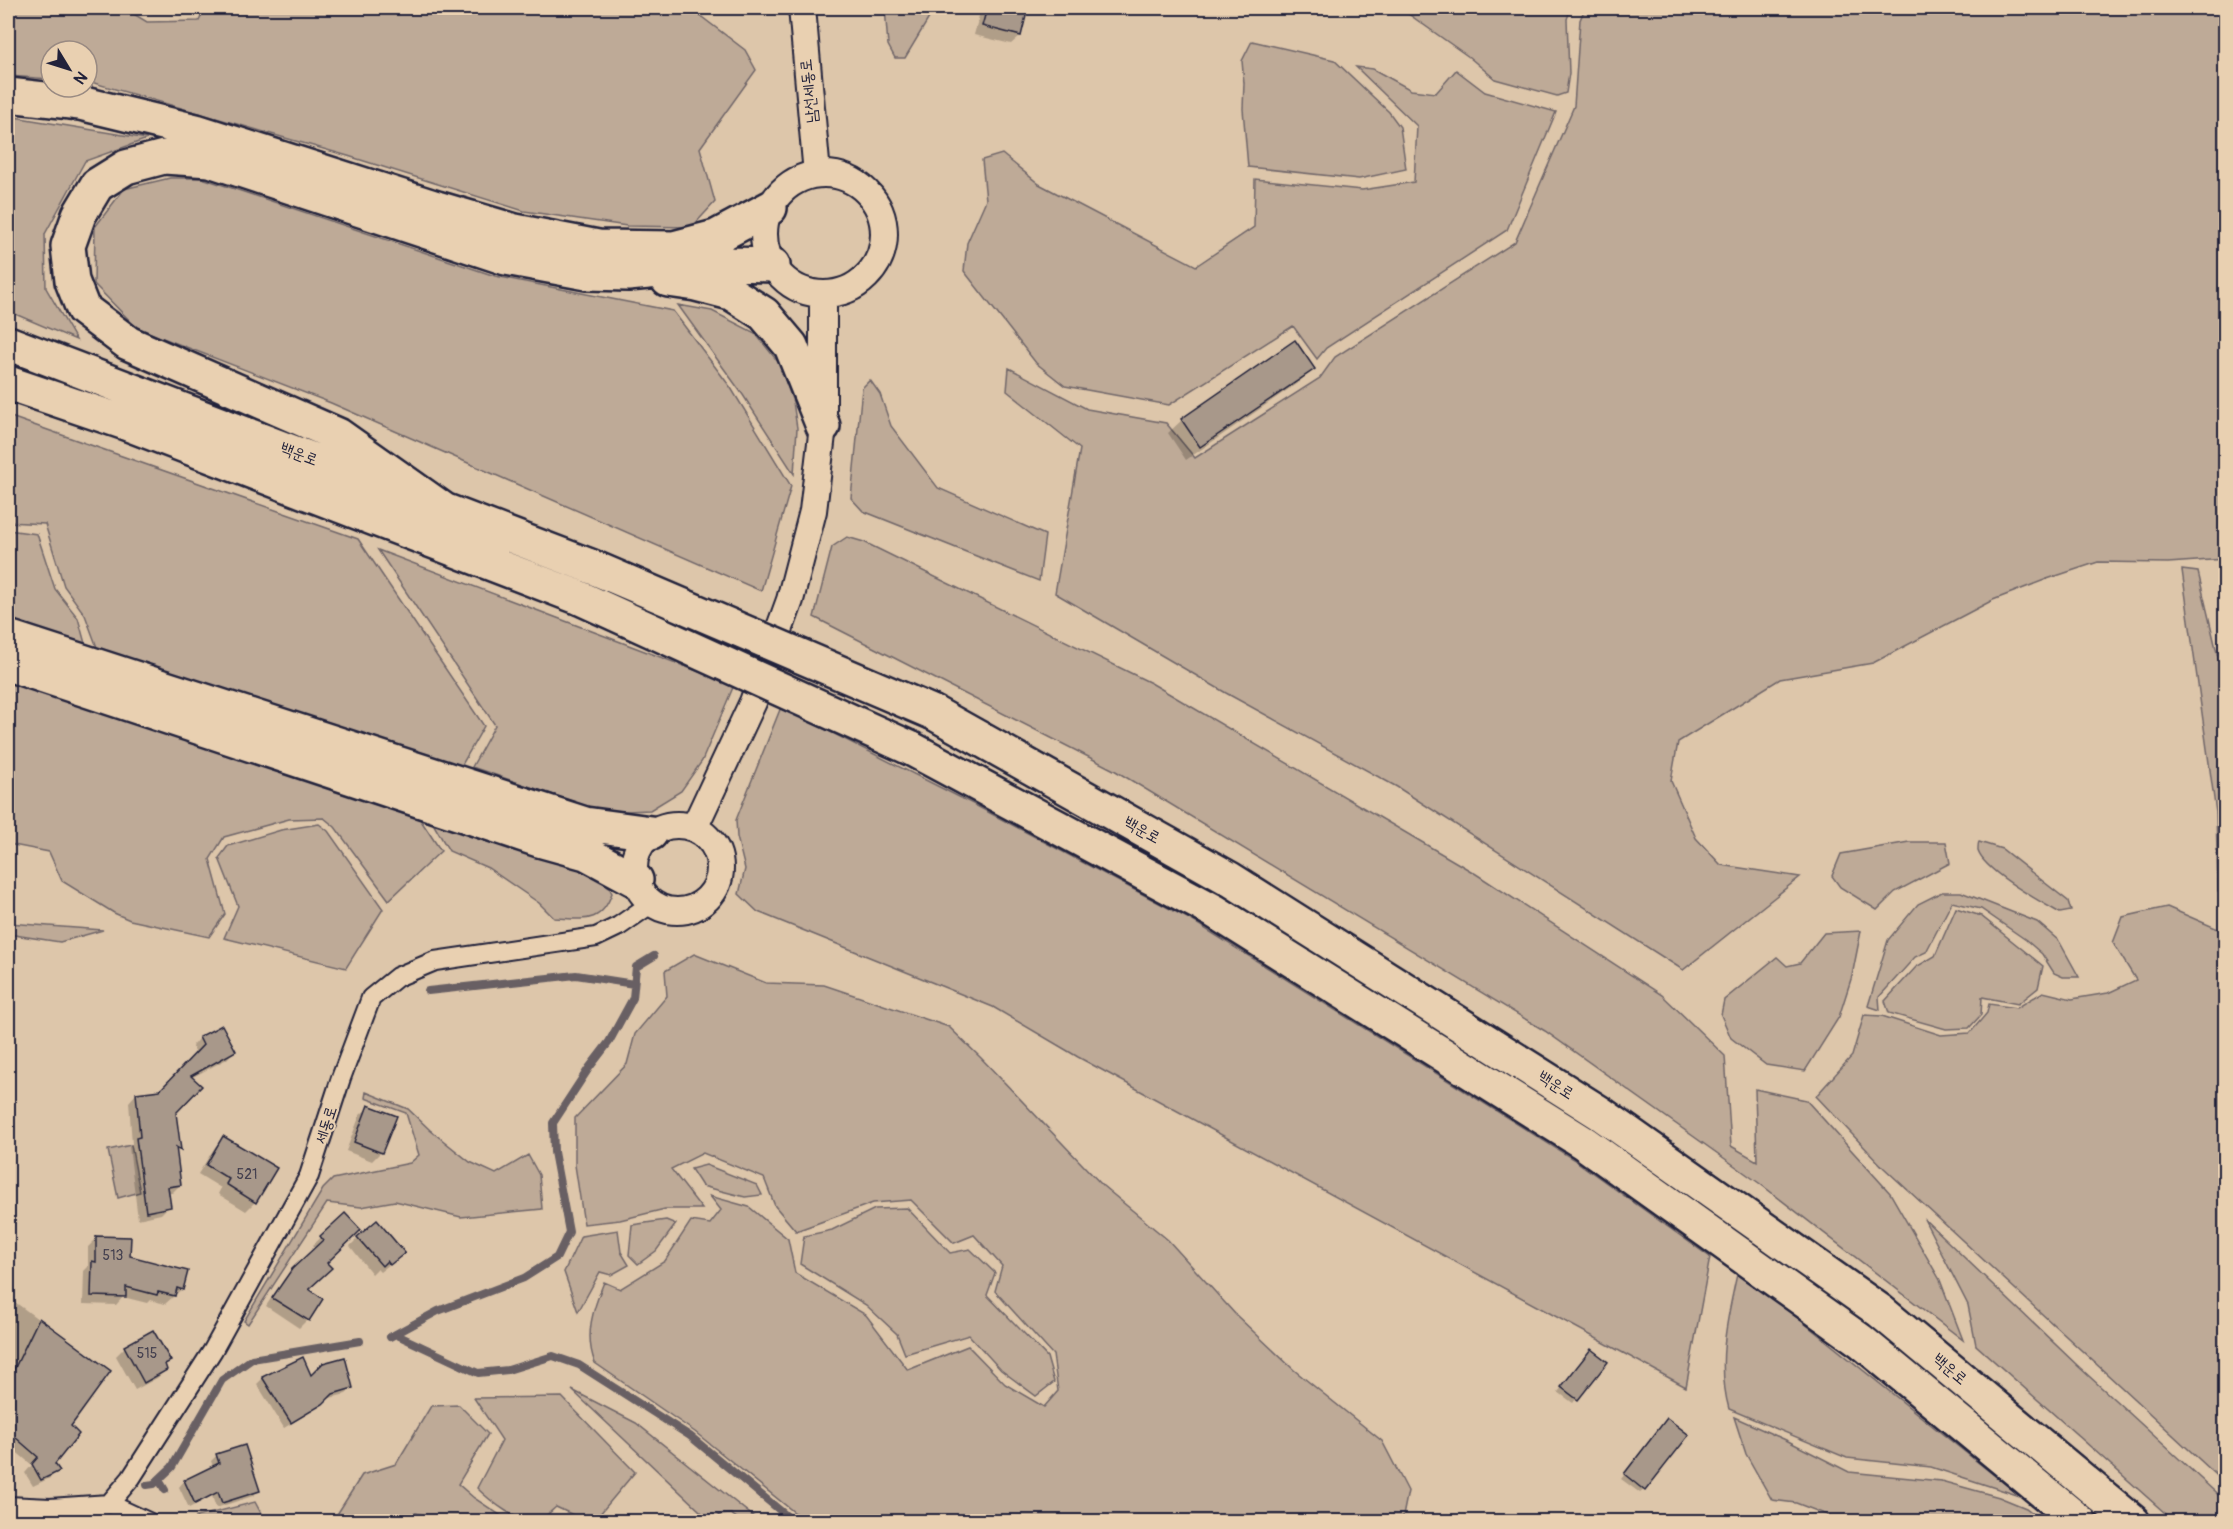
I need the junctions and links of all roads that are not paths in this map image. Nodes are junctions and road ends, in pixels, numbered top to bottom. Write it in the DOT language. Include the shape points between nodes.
graph roads {
  1 [pos="801,8"];
  2 [pos="8,95"];
  3 [pos="818,174"];
  4 [pos="770,208"];
  5 [pos="772,265"];
  6 [pos="628,274"];
  7 [pos="823,294"];
  8 [pos="8,344"];
  9 [pos="8,383"];
  10 [pos="8,401"];
  11 [pos="823,426"];
  12 [pos="444,510"];
  13 [pos="368,516"];
  14 [pos="8,637"];
  15 [pos="8,664"];
  16 [pos="693,828"];
  17 [pos="651,833"];
  18 [pos="644,892"];
  19 [pos="109,1504"];
  20 [pos="8,1506"];
  21 [pos="61,1521"];
  22 [pos="148,1521"];
  23 [pos="2080,1521"];
  24 [pos="2133,1521"];
  1 -- 3 [label="street, 남선세동로"];
  2 -- 4 [label="highway" via="80,103 196,130 515,231 598,247 674,248 716,237"];
  3 -- 4 [label="street" via="798,179 782,191"];
  3 -- 7 [label="street" via="837,175 855,182 880,211 884,231 882,250 867,275 842,291"];
  4 -- 5 [label="street" via="764,227 765,247"];
  5 -- 6 [label="highway" via="730,264"];
  5 -- 7 [label="street" via="803,290"];
  6 -- 11 [label="highway" via="731,293 764,314 791,346"];
  6 -- 12 [label="highway" via="587,273 506,258 210,160 164,157 126,167 97,185 68,246 72,281 83,309 128,343 338,435"];
  7 -- 11 [label="street"];
  8 -- 12 [label="highway, 백운로"];
  9 -- 13 [label="highway, 백운로" via="123,422"];
  10 -- 13 [label="highway"];
  11 -- 16 [label="street" via="813,511 790,600 753,702"];
  12 -- 24 [label="highway, 백운로, bridge" via="590,566 934,713 1230,879 1600,1113 1880,1311"];
  13 -- 23 [label="highway, 백운로, bridge" via="579,597 910,748 1214,911 1584,1143 1861,1341"];
  14 -- 17 [label="highway" via="574,821"];
  15 -- 18 [label="highway" via="586,853"];
  16 -- 17 [label="street" via="664,826"];
  16 -- 18 [label="street" via="705,835 719,858 720,872 708,897 698,906 671,911 658,907"];
  17 -- 18 [label="street" via="641,844 633,872"];
  18 -- 19 [label="street, 세동로" via="619,926 596,937 435,961 397,977 371,998 309,1176 213,1350 131,1479"];
  19 -- 20 [label="street"];
  19 -- 21 [label="street, 세동로"];
  19 -- 22 [label="street"];
}
